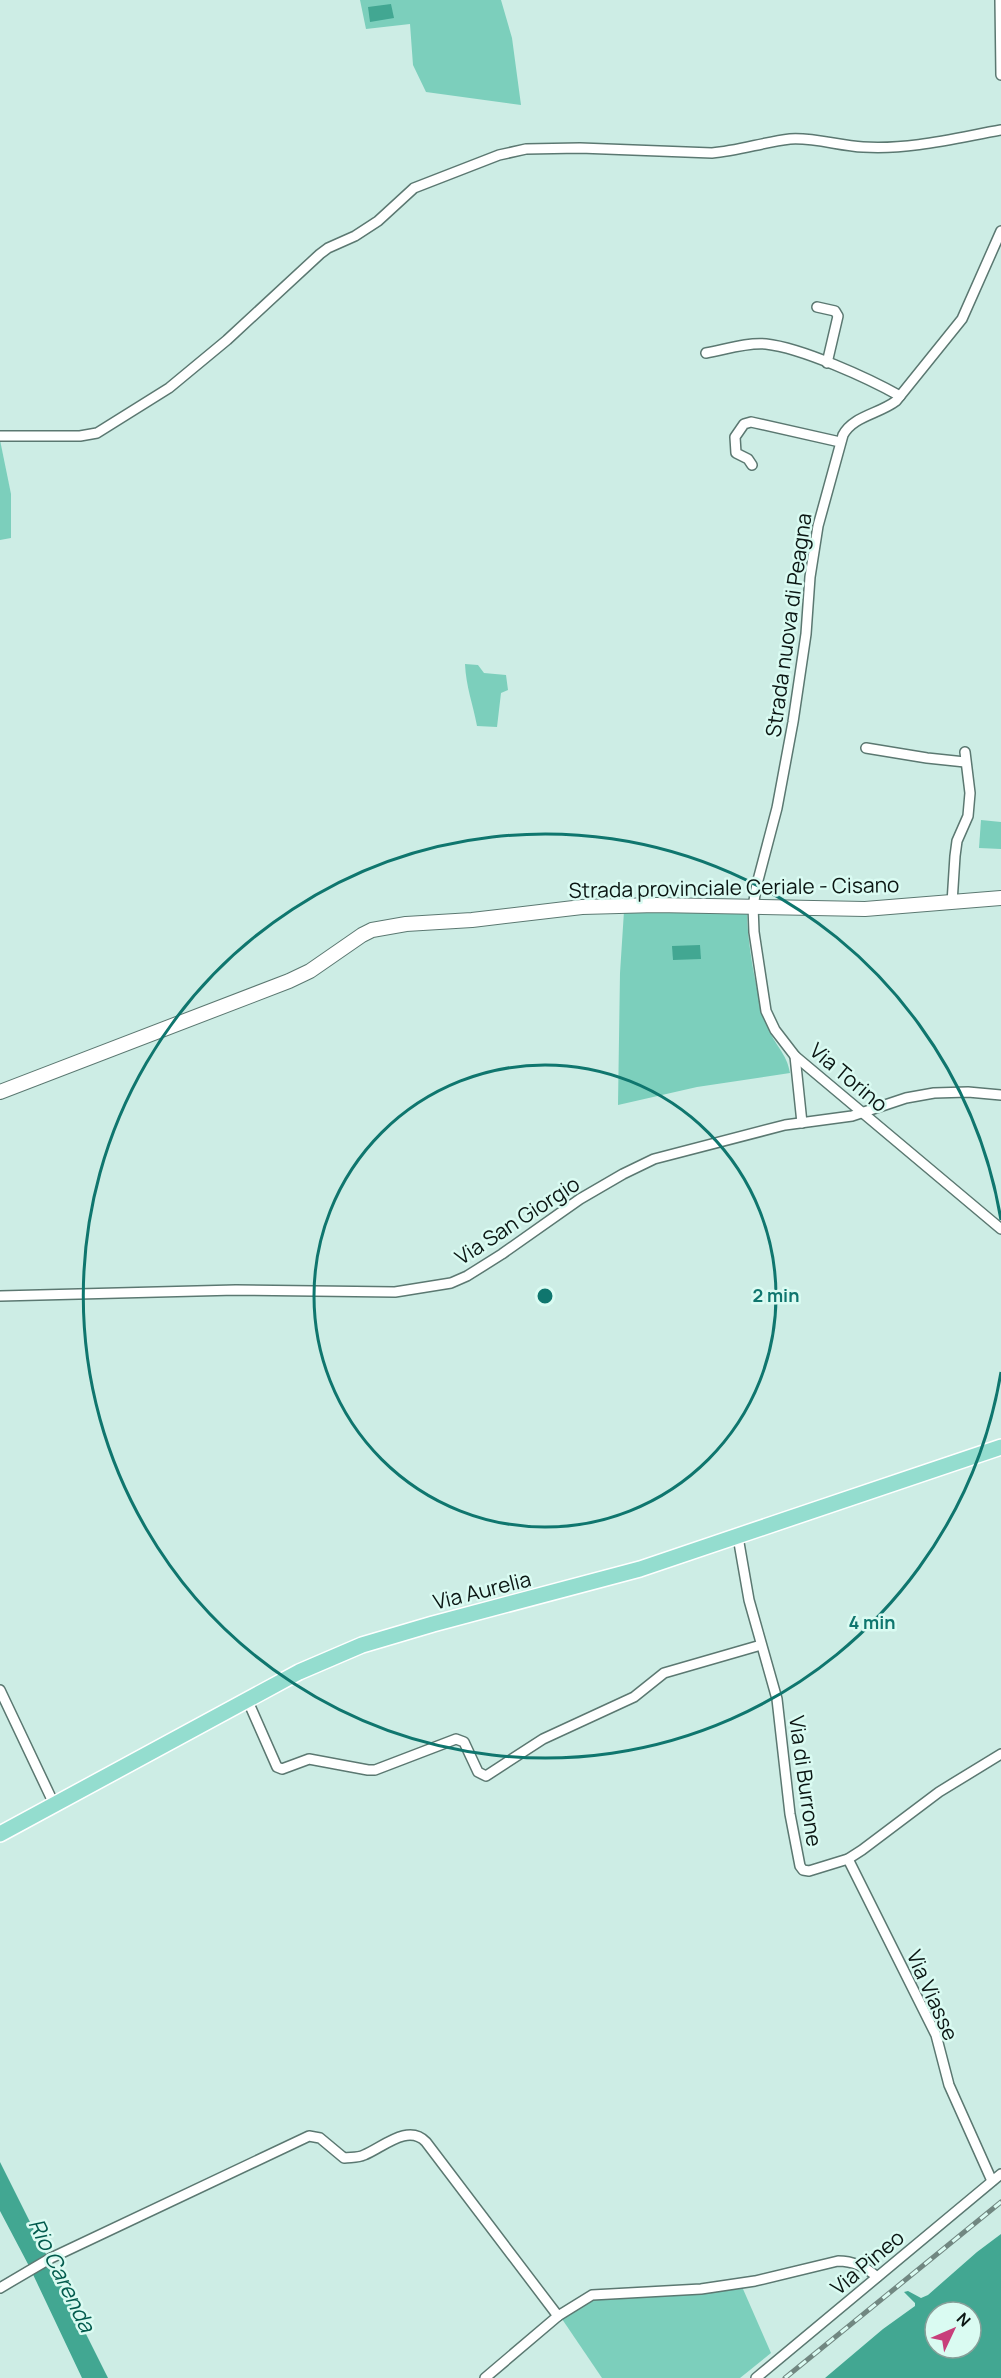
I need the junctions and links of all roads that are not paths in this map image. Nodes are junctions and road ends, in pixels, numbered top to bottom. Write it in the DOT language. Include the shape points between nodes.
graph roads {
  1 [pos="1000,0"];
  2 [pos="1001,75"];
  3 [pos="1001,130"];
  4 [pos="1001,231"];
  5 [pos="817,307"];
  6 [pos="706,353"];
  7 [pos="827,363"];
  8 [pos="900,396"];
  9 [pos="0,436"];
  10 [pos="840,442"];
  11 [pos="752,465"];
  12 [pos="866,748"];
  13 [pos="1001,898"];
  14 [pos="952,903"];
  15 [pos="753,906"];
  16 [pos="795,1056"];
  17 [pos="0,1092"];
  18 [pos="1001,1095"];
  19 [pos="863,1113"];
  20 [pos="802,1123"];
  21 [pos="1001,1229"];
  22 [pos="0,1296"];
  23 [pos="1001,1447"];
  24 [pos="738,1537"];
  25 [pos="761,1645"];
  26 [pos="0,1690"];
  27 [pos="246,1699"];
  28 [pos="1001,1754"];
  29 [pos="54,1804"];
  30 [pos="0,1834"];
  31 [pos="848,1859"];
  32 [pos="1001,2174"];
  33 [pos="992,2181"];
  34 [pos="878,2277"];
  35 [pos="0,2288"];
  36 [pos="558,2316"];
  37 [pos="485,2378"];
  38 [pos="756,2378"];
  1 -- 2 [label="street"];
  3 -- 9 [label="street" via="891,147 791,139 732,152 580,148 526,149 499,155 414,188 378,221 320,254 169,388 97,433"];
  4 -- 8 [label="street, Strada nuova di Peagna" via="963,319"];
  5 -- 7 [label="street" via="835,311 838,316"];
  6 -- 7 [label="street" via="765,344"];
  7 -- 8 [label="street"];
  8 -- 10 [label="street, Strada nuova di Peagna" via="887,407 855,421 846,428"];
  10 -- 11 [label="street" via="751,422 744,424 735,436 736,453"];
  10 -- 15 [label="street, Strada nuova di Peagna" via="818,526 793,722"];
  12 -- 14 [label="street" via="927,758 965,757 970,793 968,816 957,841"];
  13 -- 14 [label="main road, Strada provinciale Ceriale - Cisano"];
  14 -- 15 [label="main road, Strada provinciale Ceriale - Cisano" via="865,909"];
  15 -- 16 [label="street, Via Torino" via="766,1011"];
  15 -- 17 [label="main road, Strada provinciale Ceriale - Cisano" via="582,907 372,930 289,981"];
  16 -- 19 [label="street, Via Torino"];
  16 -- 20 [label="street"];
  18 -- 19 [label="street, Via San Giorgio" via="934,1093"];
  19 -- 20 [label="street, Via San Giorgio"];
  19 -- 21 [label="street, Via Torino"];
  20 -- 22 [label="street, Via San Giorgio" via="654,1159 580,1199 502,1254 451,1283 395,1292 236,1290"];
  23 -- 24 [label="main road, Via Aurelia"];
  24 -- 25 [label="street, Via di Burrone"];
  24 -- 27 [label="main road, Via Aurelia" via="640,1569 362,1645"];
  25 -- 27 [label="street" via="664,1674 634,1697 543,1739 491,1774 483,1775 464,1742 456,1738 375,1770 309,1760 282,1769 277,1767"];
  25 -- 31 [label="street, Via di Burrone" via="777,1699 800,1866 809,1871"];
  26 -- 29 [label="street"];
  27 -- 29 [label="main road, Via Aurelia"];
  28 -- 31 [label="street, Via di Burrone" via="939,1792"];
  29 -- 30 [label="main road, Via Aurelia"];
  31 -- 33 [label="street, Via Viasse" via="936,2035 949,2085"];
  32 -- 33 [label="street, Via Pineo"];
  33 -- 34 [label="street, Via Pineo"];
  34 -- 36 [label="street" via="850,2261 838,2261 701,2289 592,2295"];
  34 -- 38 [label="street, Via Pineo"];
  35 -- 36 [label="street" via="51,2258 309,2136 320,2138 344,2158 361,2157 411,2134 426,2142"];
  36 -- 37 [label="street"];
}
